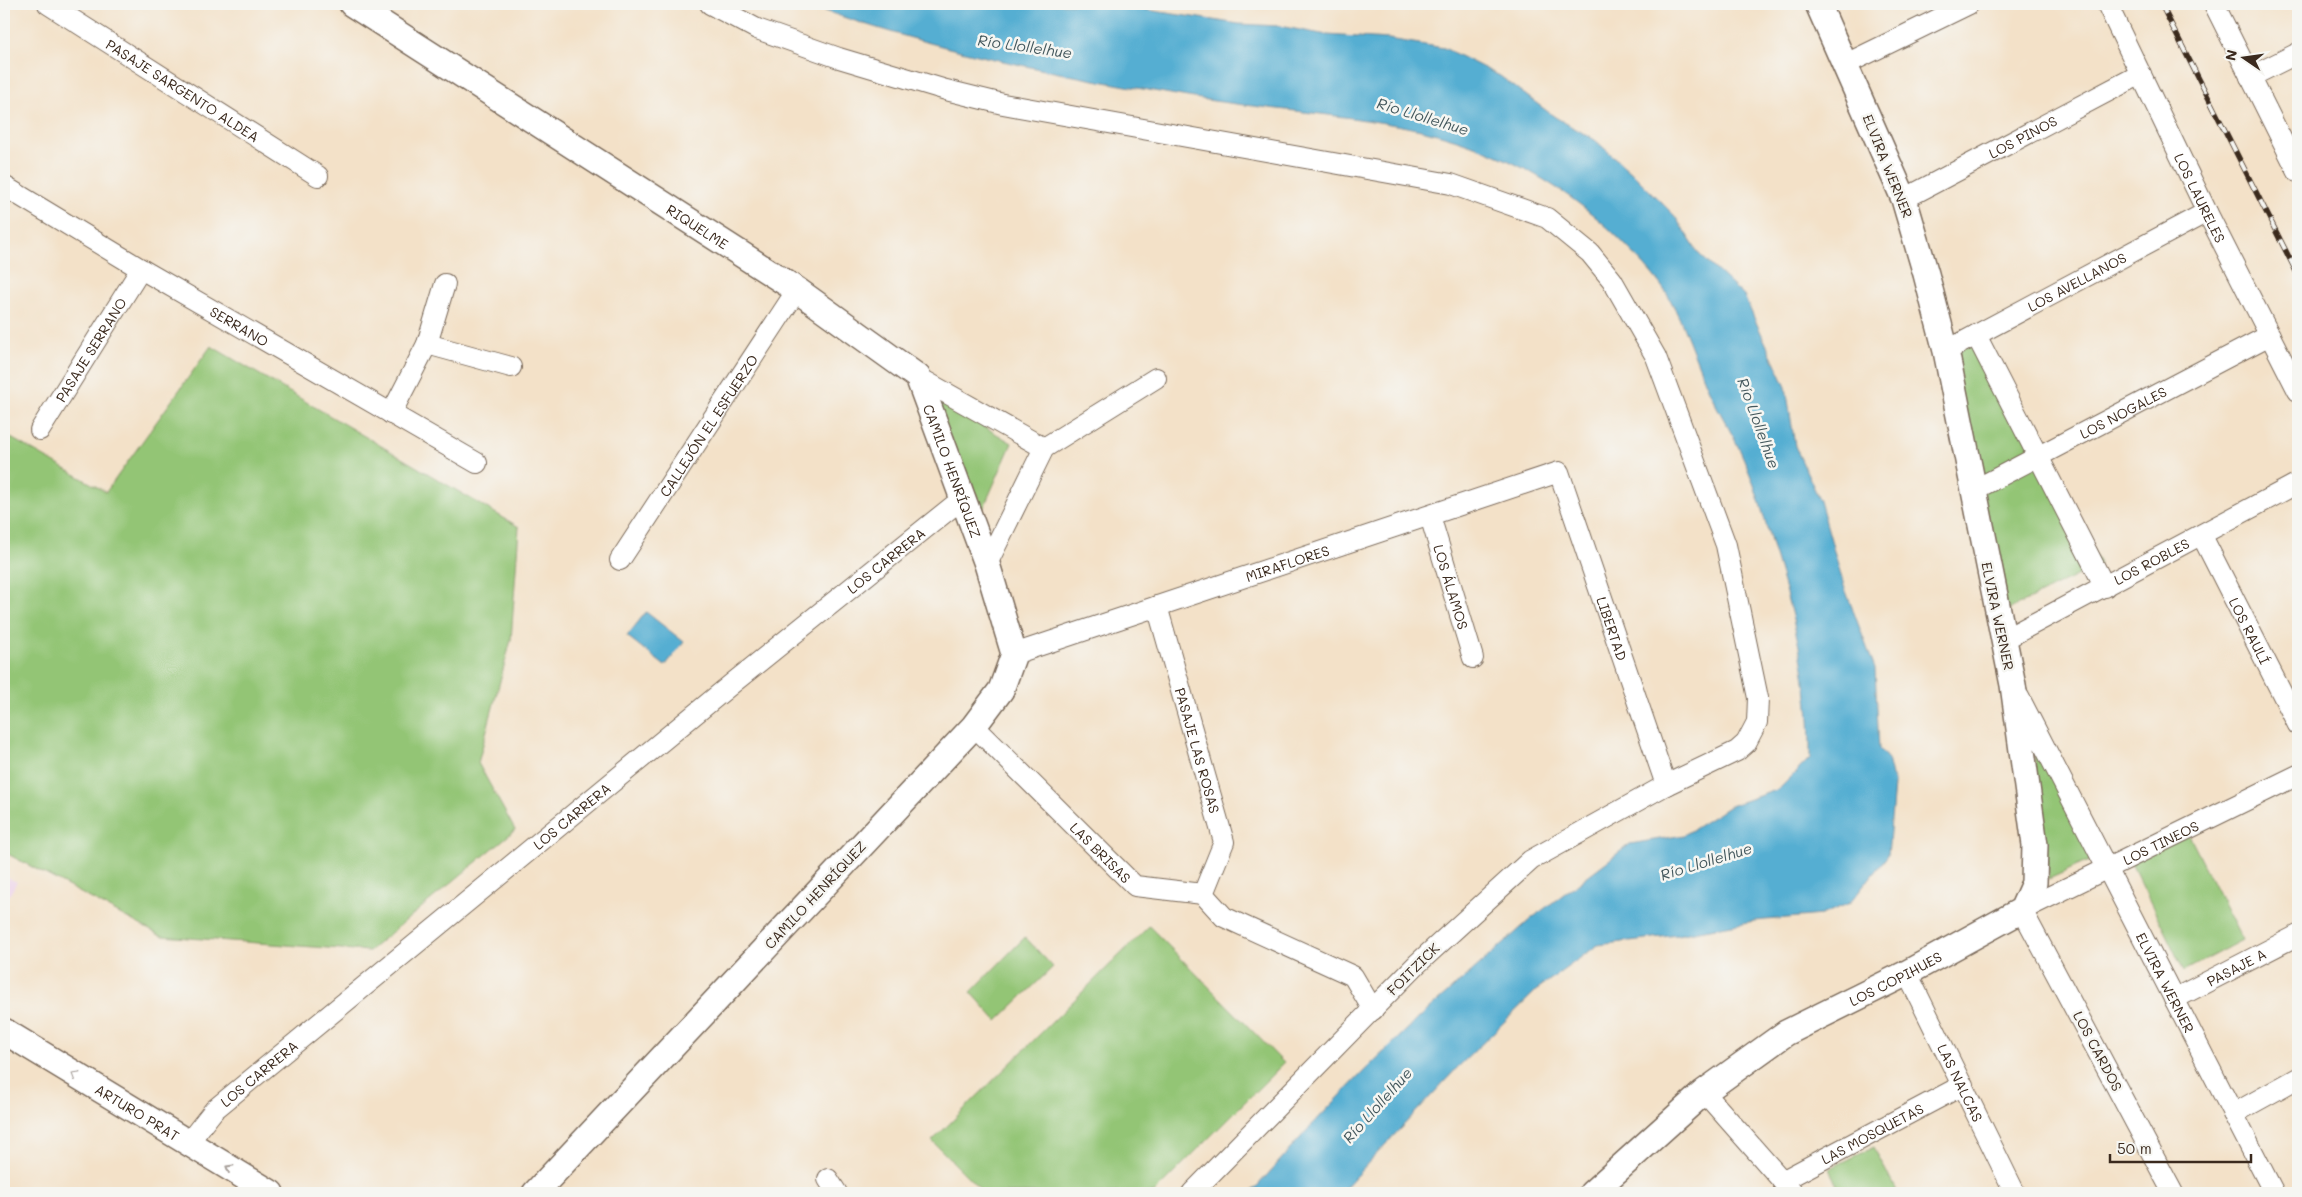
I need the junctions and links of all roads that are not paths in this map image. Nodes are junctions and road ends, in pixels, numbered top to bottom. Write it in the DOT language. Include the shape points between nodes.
graph roads {
  1 [pos="48,4"];
  2 [pos="352,4"];
  3 [pos="710,4"];
  4 [pos="1818,4"];
  5 [pos="1968,4"];
  6 [pos="2107,4"];
  7 [pos="2214,4"];
  8 [pos="2298,53"];
  9 [pos="1846,64"];
  10 [pos="2141,74"];
  11 [pos="2250,77"];
  12 [pos="2298,172"];
  13 [pos="318,176"];
  14 [pos="4,186"];
  15 [pos="1904,199"];
  16 [pos="2207,212"];
  17 [pos="141,269"];
  18 [pos="445,284"];
  19 [pos="797,290"];
  20 [pos="1976,335"];
  21 [pos="2270,335"];
  22 [pos="427,344"];
  23 [pos="1946,351"];
  24 [pos="511,367"];
  25 [pos="918,377"];
  26 [pos="1156,378"];
  27 [pos="2298,390"];
  28 [pos="391,414"];
  29 [pos="40,430"];
  30 [pos="1044,448"];
  31 [pos="2038,456"];
  32 [pos="477,463"];
  33 [pos="1559,472"];
  34 [pos="2298,483"];
  35 [pos="1974,490"];
  36 [pos="963,498"];
  37 [pos="1430,516"];
  38 [pos="2202,536"];
  39 [pos="620,560"];
  40 [pos="987,564"];
  41 [pos="2105,587"];
  42 [pos="1157,606"];
  43 [pos="2003,640"];
  44 [pos="1014,654"];
  45 [pos="1473,658"];
  46 [pos="2013,686"];
  47 [pos="2298,725"];
  48 [pos="974,726"];
  49 [pos="2298,775"];
  50 [pos="1666,785"];
  51 [pos="2107,868"];
  52 [pos="1203,894"];
  53 [pos="2022,910"];
  54 [pos="2298,935"];
  55 [pos="1907,973"];
  56 [pos="2174,999"];
  57 [pos="1373,1010"];
  58 [pos="4,1031"];
  59 [pos="2298,1078"];
  60 [pos="1963,1085"];
  61 [pos="1704,1092"];
  62 [pos="2233,1114"];
  63 [pos="188,1143"];
  64 [pos="1788,1187"];
  65 [pos="2008,1191"];
  66 [pos="1596,1192"];
  67 [pos="271,1193"];
  68 [pos="535,1193"];
  69 [pos="1192,1193"];
  70 [pos="2173,1193"];
  71 [pos="2274,1193"];
  1 -- 13 [label="street, PASAJE SARGENTO ALDEA"];
  2 -- 19 [label="main road, RIQUELME"];
  3 -- 50 [label="street, FOITZICK" via="757,29 839,58 1003,104 1451,184 1547,218 1590,253 1612,280 1656,357 1726,545 1758,698 1757,722 1742,747"];
  4 -- 9 [label="main road, ELVIRA WERNER"];
  5 -- 9 [label="street"];
  6 -- 10 [label="street, LOS LAURELES"];
  7 -- 11 [label="street"];
  8 -- 11 [label="street"];
  9 -- 15 [label="main road, ELVIRA WERNER"];
  10 -- 15 [label="street, LOS PINOS"];
  10 -- 16 [label="street, LOS LAURELES"];
  11 -- 12 [label="street"];
  14 -- 17 [label="street, SERRANO"];
  15 -- 23 [label="main road, ELVIRA WERNER"];
  16 -- 20 [label="street, LOS AVELLANOS"];
  16 -- 21 [label="street, LOS LAURELES"];
  17 -- 28 [label="street, SERRANO"];
  17 -- 29 [label="street, PASAJE SERRANO"];
  18 -- 22 [label="street"];
  19 -- 25 [label="main road, RIQUELME"];
  19 -- 39 [label="street, CALLEJÓN EL ESFUERZO"];
  20 -- 23 [label="street, LOS AVELLANOS"];
  20 -- 31 [label="street"];
  21 -- 27 [label="street, LOS LAURELES"];
  21 -- 31 [label="street, LOS NOGALES"];
  22 -- 24 [label="street"];
  22 -- 28 [label="street"];
  23 -- 35 [label="main road, ELVIRA WERNER"];
  25 -- 30 [label="street, RIQUELME"];
  25 -- 36 [label="main road, CAMILO HENRÍQUEZ"];
  26 -- 30 [label="street"];
  28 -- 32 [label="street, SERRANO"];
  30 -- 40 [label="street, CAMILO HENRÍQUEZ"];
  31 -- 35 [label="street, LOS NOGALES"];
  31 -- 41 [label="street"];
  33 -- 37 [label="street, MIRAFLORES"];
  33 -- 50 [label="street, LIBERTAD"];
  34 -- 38 [label="street, LOS ROBLES"];
  35 -- 43 [label="main road, ELVIRA WERNER"];
  36 -- 40 [label="main road, CAMILO HENRÍQUEZ"];
  36 -- 63 [label="street, LOS CARRERA" via="734,682 222,1104"];
  37 -- 42 [label="street, MIRAFLORES"];
  37 -- 45 [label="street, LOS ÁLAMOS"];
  38 -- 41 [label="street, LOS ROBLES"];
  38 -- 47 [label="street, LOS RAULÍ"];
  40 -- 44 [label="main road, CAMILO HENRÍQUEZ"];
  41 -- 43 [label="street, LOS ROBLES"];
  42 -- 44 [label="street, MIRAFLORES"];
  42 -- 52 [label="street, PASAJE LAS ROSAS" via="1224,842"];
  43 -- 46 [label="main road, ELVIRA WERNER"];
  44 -- 48 [label="main road, CAMILO HENRÍQUEZ" via="1000,690"];
  46 -- 51 [label="street, ELVIRA WERNER"];
  46 -- 53 [label="main road" via="2035,845 2034,883"];
  48 -- 52 [label="street, LAS BRISAS" via="1135,886"];
  48 -- 68 [label="main road, CAMILO HENRÍQUEZ"];
  49 -- 51 [label="street, LOS TINEOS"];
  50 -- 57 [label="street, FOITZICK" via="1531,860 1416,964"];
  51 -- 53 [label="street, LOS TINEOS"];
  51 -- 56 [label="street, ELVIRA WERNER"];
  52 -- 57 [label="street" via="1224,916 1353,976"];
  53 -- 55 [label="main road, LOS COPIHUES"];
  53 -- 70 [label="street, LOS CARDOS"];
  54 -- 56 [label="street, PASAJE A"];
  55 -- 60 [label="street, LAS NALCAS"];
  55 -- 61 [label="main road, LOS COPIHUES" via="1786,1033"];
  56 -- 62 [label="street, ELVIRA WERNER"];
  57 -- 69 [label="street, FOITZICK"];
  63 -- 58 [label="main road, ARTURO PRAT, one-way"];
  59 -- 62 [label="street"];
  60 -- 64 [label="street, LAS MOSQUETAS"];
  60 -- 65 [label="street, LAS NALCAS"];
  61 -- 64 [label="street"];
  61 -- 66 [label="main road, LOS COPIHUES"];
  62 -- 71 [label="street, ELVIRA WERNER"];
  67 -- 63 [label="main road, ARTURO PRAT, one-way"];
}
